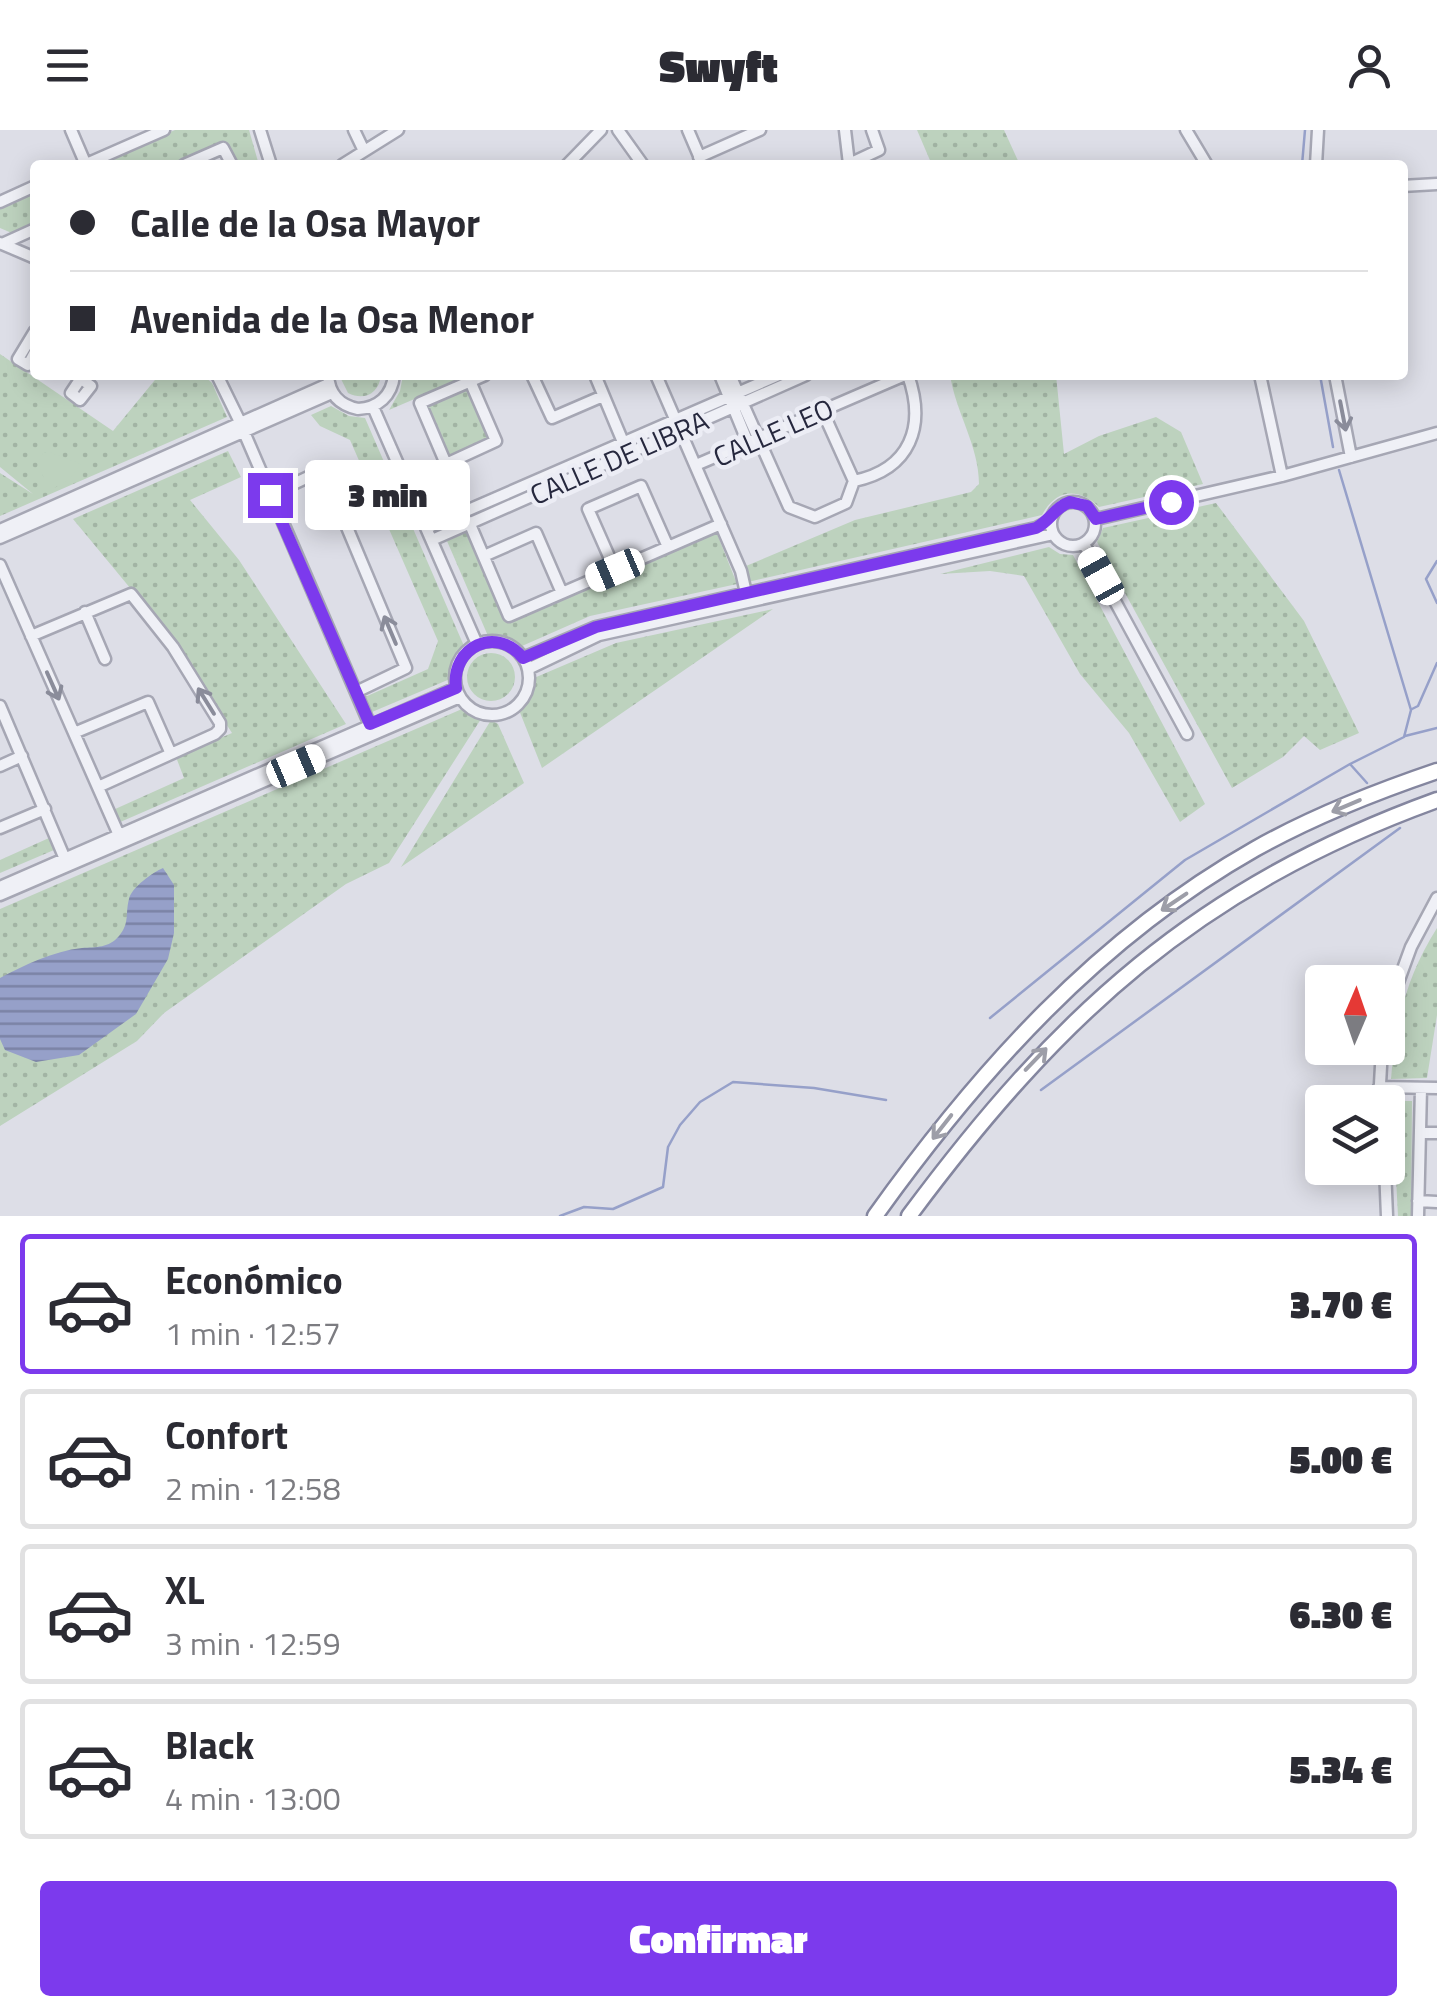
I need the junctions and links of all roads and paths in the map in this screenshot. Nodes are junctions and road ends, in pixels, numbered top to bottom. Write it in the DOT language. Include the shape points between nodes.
graph roads {
  1 [pos="71,130"];
  2 [pos="164,130"];
  3 [pos="260,130"];
  4 [pos="354,130"];
  5 [pos="398,130"];
  6 [pos="601,130"];
  7 [pos="618,130"];
  8 [pos="688,130"];
  9 [pos="845,130"];
  10 [pos="872,130"];
  11 [pos="1186,130"];
  12 [pos="1318,130"];
  13 [pos="753,132"];
  14 [pos="364,151"];
  15 [pos="83,160"];
  16 [pos="96,160"];
  17 [pos="195,160"];
  18 [pos="229,160"];
  19 [pos="269,160"];
  20 [pos="350,160"];
  21 [pos="572,160"];
  22 [pos="639,160"];
  23 [pos="701,160"];
  24 [pos="703,160"];
  25 [pos="848,160"];
  26 [pos="858,160"];
  27 [pos="1204,160"];
  28 [pos="1316,160"];
  29 [pos="1437,184"];
  30 [pos="1408,186"];
  31 [pos="30,188"];
  32 [pos="0,202"];
  33 [pos="30,231"];
  34 [pos="1,243"];
  35 [pos="30,256"];
  36 [pos="219,380"];
  37 [pos="393,380"];
  38 [pos="464,380"];
  39 [pos="469,380"];
  40 [pos="534,380"];
  41 [pos="597,380"];
  42 [pos="658,380"];
  43 [pos="723,380"];
  44 [pos="731,380"];
  45 [pos="770,380"];
  46 [pos="792,380"];
  47 [pos="894,380"];
  48 [pos="908,380"];
  49 [pos="1261,380"];
  50 [pos="1336,380"];
  51 [pos="329,384"];
  52 [pos="603,396"];
  53 [pos="736,400"];
  54 [pos="373,406"];
  55 [pos="822,410"];
  56 [pos="678,425"];
  57 [pos="242,428"];
  58 [pos="1437,433"];
  59 [pos="753,441"];
  60 [pos="623,442"];
  61 [pos="1351,457"];
  62 [pos="696,465"];
  63 [pos="1282,476"];
  64 [pos="854,481"];
  65 [pos="270,495"];
  66 [pos="1096,519"];
  67 [pos="1050,520"];
  68 [pos="469,522"];
  69 [pos="721,524"];
  70 [pos="426,528"];
  71 [pos="0,530"];
  72 [pos="1053,534"];
  73 [pos="0,538"];
  74 [pos="432,540"];
  75 [pos="1084,544"];
  76 [pos="668,547"];
  77 [pos="484,556"];
  78 [pos="0,565"];
  79 [pos="615,570"];
  80 [pos="562,593"];
  81 [pos="746,594"];
  82 [pos="85,612"];
  83 [pos="31,636"];
  84 [pos="477,644"];
  85 [pos="105,659"];
  86 [pos="526,664"];
  87 [pos="356,692"];
  88 [pos="458,692"];
  89 [pos="1,709"];
  90 [pos="370,724"];
  91 [pos="74,732"];
  92 [pos="1187,734"];
  93 [pos="171,754"];
  94 [pos="22,756"];
  95 [pos="0,766"];
  96 [pos="1437,771"];
  97 [pos="98,787"];
  98 [pos="1437,800"];
  99 [pos="45,809"];
  100 [pos="0,828"];
  101 [pos="119,836"];
  102 [pos="66,858"];
  103 [pos="0,891"];
  104 [pos="1437,898"];
  105 [pos="1432,915"];
  106 [pos="1404,965"];
  107 [pos="1405,1088"];
  108 [pos="1421,1088"];
  109 [pos="1437,1088"];
  110 [pos="1420,1133"];
  111 [pos="1437,1133"];
  112 [pos="1386,1185"];
  113 [pos="1418,1202"];
  114 [pos="1437,1202"];
  115 [pos="875,1216"];
  116 [pos="909,1216"];
  117 [pos="1387,1216"];
  118 [pos="1418,1216"];
  1 -- 15 [label="street"];
  2 -- 16 [label="street"];
  3 -- 19 [label="street"];
  4 -- 14 [label="street"];
  5 -- 14 [label="street"];
  6 -- 21 [label="street"];
  7 -- 22 [label="street"];
  8 -- 23 [label="street"];
  9 -- 25 [label="street"];
  10 -- 26 [label="street" via="879,150"];
  11 -- 27 [label="street"];
  12 -- 28 [label="street"];
  13 -- 24 [label="street"];
  14 -- 20 [label="street"];
  17 -- 18 [label="street" via="223,148"];
  29 -- 30 [label="street"];
  31 -- 32 [label="street"];
  33 -- 34 [label="street"];
  34 -- 35 [label="street"];
  36 -- 57 [label="street"];
  37 -- 54 [label="street" via="389,394"];
  38 -- 39 [label="street" via="420,403 446,464 496,441"];
  40 -- 52 [label="street" via="552,418"];
  41 -- 52 [label="street"];
  42 -- 56 [label="street"];
  43 -- 53 [label="street"];
  44 -- 53 [label="street"];
  45 -- 53 [label="street"];
  46 -- 53 [label="street, CALLE DE LIBRA"];
  47 -- 55 [label="street, CALLE LEO"];
  48 -- 64 [label="street" via="918,413 913,438 898,460"];
  49 -- 63 [label="street"];
  50 -- 61 [label="street, one-way"];
  51 -- 54 [label="street" via="350,407"];
  51 -- 57 [label="street"];
  52 -- 60 [label="street"];
  53 -- 56 [label="street, CALLE DE LIBRA"];
  53 -- 59 [label="street"];
  54 -- 70 [label="street"];
  55 -- 59 [label="street, CALLE LEO"];
  55 -- 64 [label="street"];
  56 -- 60 [label="street"];
  56 -- 62 [label="street"];
  56 -- 68 [label="street, CALLE DE LIBRA"];
  57 -- 65 [label="street"];
  57 -- 71 [label="street"];
  57 -- 73 [label="street"];
  58 -- 61 [label="street"];
  59 -- 62 [label="street, CALLE LEO"];
  59 -- 64 [label="street" via="789,507 814,518 846,503"];
  60 -- 70 [label="street"];
  61 -- 63 [label="street"];
  62 -- 69 [label="street"];
  63 -- 66 [label="street"];
  65 -- 87 [label="street"];
  87 -- 65 [label="street, one-way" via="406,668 323,470"];
  66 -- 67 [label="street" via="1087,506 1070,502"];
  66 -- 75 [label="street"];
  67 -- 72 [label="street"];
  67 -- 81 [label="street"];
  68 -- 74 [label="street, CALLE DE LIBRA"];
  68 -- 77 [label="street"];
  69 -- 76 [label="street"];
  69 -- 81 [label="street"];
  70 -- 74 [label="street"];
  72 -- 75 [label="street" via="1071,546"];
  72 -- 86 [label="street" via="600,635"];
  74 -- 84 [label="street"];
  75 -- 92 [label="street"];
  76 -- 79 [label="street"];
  76 -- 79 [label="street" via="641,486 588,509"];
  77 -- 80 [label="street" via="510,616"];
  77 -- 80 [label="street" via="536,533"];
  78 -- 83 [label="street"];
  79 -- 80 [label="street"];
  81 -- 86 [label="street" via="596,627"];
  82 -- 83 [label="street"];
  82 -- 85 [label="street"];
  93 -- 82 [label="street, one-way" via="215,734 220,723 134,597 126,594"];
  83 -- 91 [label="street, one-way"];
  84 -- 86 [label="street" via="502,642"];
  84 -- 88 [label="street" via="456,667"];
  86 -- 88 [label="street" via="524,697 508,711 474,710"];
  87 -- 90 [label="street"];
  88 -- 90 [label="street"];
  88 -- 103 [label="street"];
  89 -- 94 [label="street"];
  90 -- 101 [label="street"];
  91 -- 93 [label="street" via="148,702"];
  91 -- 97 [label="street"];
  93 -- 97 [label="street"];
  94 -- 95 [label="street"];
  94 -- 99 [label="street"];
  96 -- 115 [label="highway, one-way" via="1256,849 1123,940 1011,1044"];
  97 -- 101 [label="street"];
  116 -- 98 [label="highway, one-way" via="1026,1070 1160,946 1285,866"];
  99 -- 100 [label="street"];
  99 -- 102 [label="street"];
  101 -- 102 [label="street"];
  102 -- 103 [label="street"];
  104 -- 105 [label="street"];
  105 -- 106 [label="street"];
  107 -- 108 [label="street"];
  108 -- 109 [label="street"];
  108 -- 110 [label="street"];
  110 -- 111 [label="street"];
  110 -- 113 [label="street"];
  112 -- 117 [label="street"];
  113 -- 114 [label="street"];
  113 -- 118 [label="street"];
}
